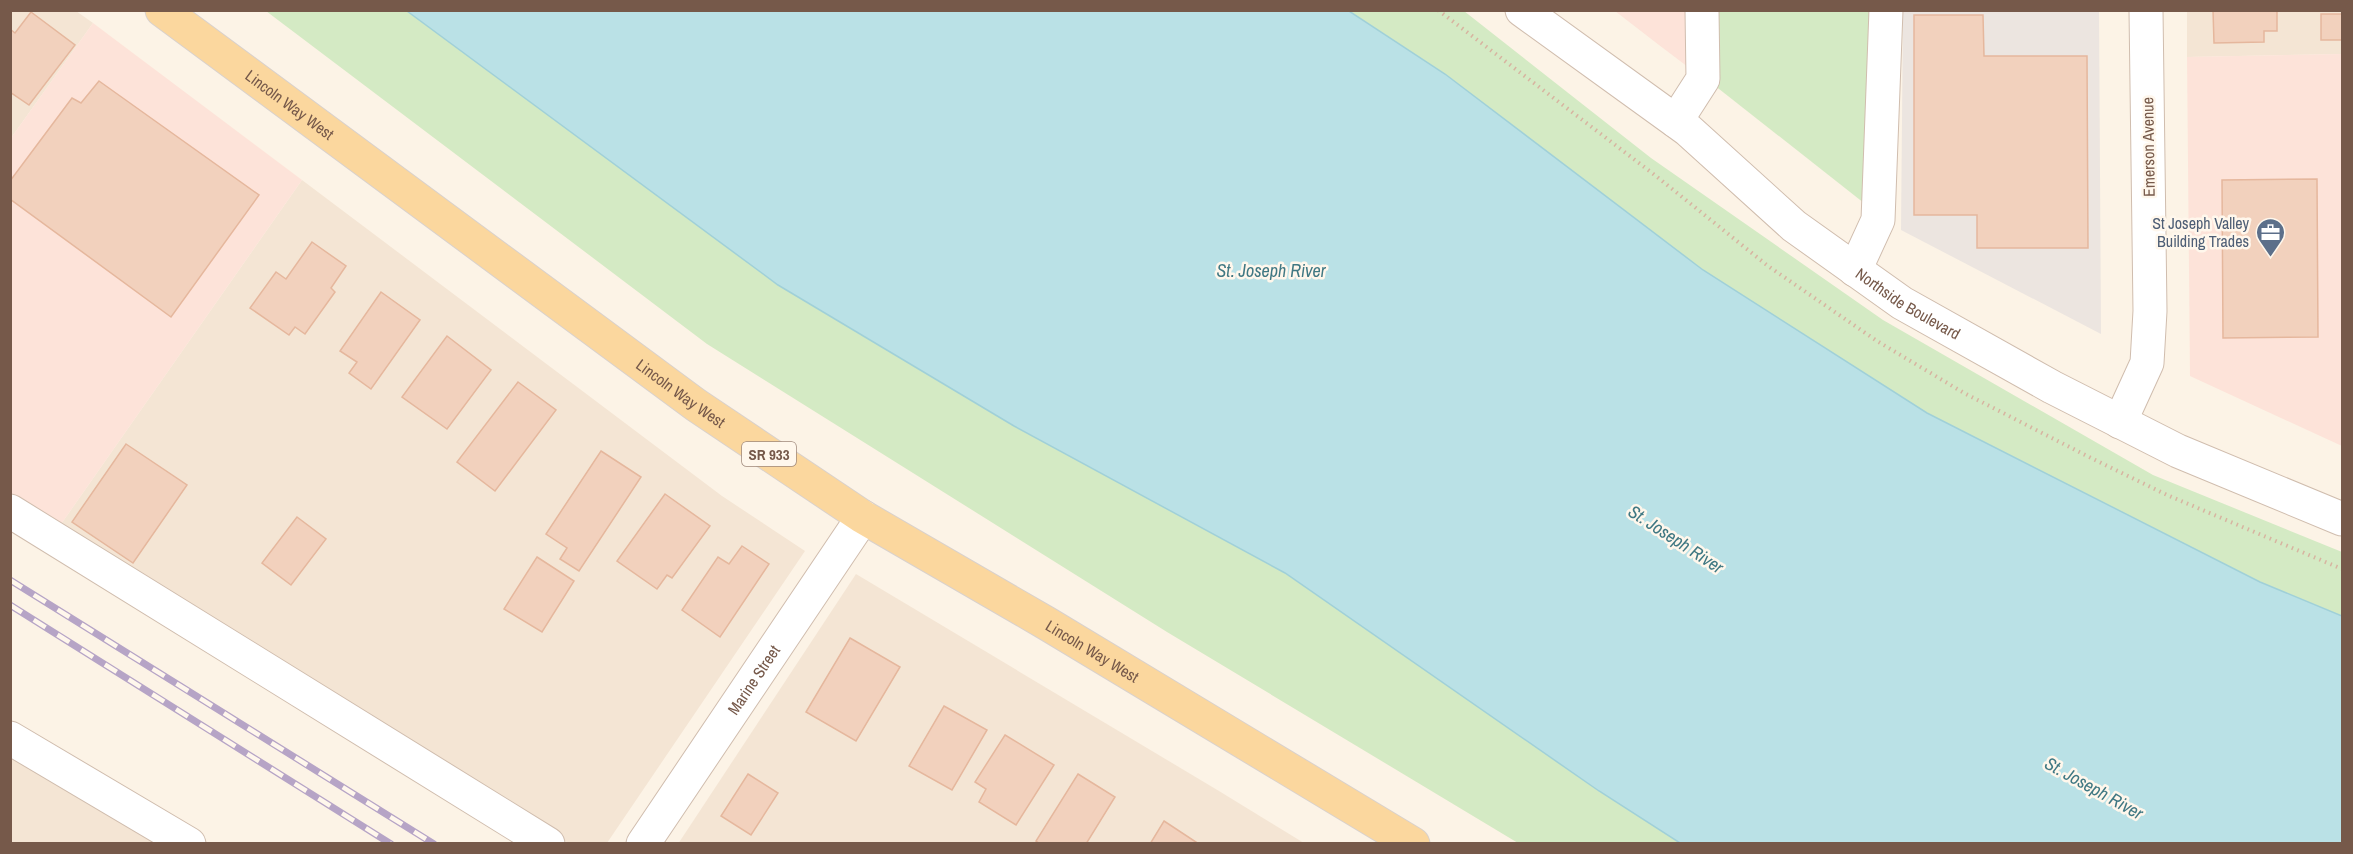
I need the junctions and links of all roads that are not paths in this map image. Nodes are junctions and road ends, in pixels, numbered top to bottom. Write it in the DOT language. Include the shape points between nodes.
graph roads {
  1 [pos="162,10"];
  2 [pos="1522,10"];
  3 [pos="1702,10"];
  4 [pos="1886,10"];
  5 [pos="2146,10"];
  6 [pos="1676,121"];
  7 [pos="1855,270"];
  8 [pos="2120,422"];
  9 [pos="10,510"];
  10 [pos="863,517"];
  11 [pos="2343,519"];
  12 [pos="10,738"];
  13 [pos="189,843"];
  14 [pos="548,843"];
  15 [pos="643,843"];
  16 [pos="1413,843"];
  1 -- 10 [label="main road, Lincoln Way West / SR 933" via="696,405"];
  2 -- 6 [label="street, Northside Boulevard"];
  3 -- 6 [label="street" via="1703,79"];
  4 -- 7 [label="street" via="1878,220"];
  5 -- 8 [label="street, Emerson Avenue" via="2150,311 2147,363"];
  6 -- 7 [label="street, Northside Boulevard" via="1794,226"];
  7 -- 8 [label="street, Northside Boulevard" via="1902,303"];
  8 -- 11 [label="street, Northside Boulevard" via="2178,451"];
  9 -- 14 [label="street"];
  10 -- 15 [label="street, Marine Street"];
  10 -- 16 [label="main road, Lincoln Way West / SR 933"];
  12 -- 13 [label="street"];
}
